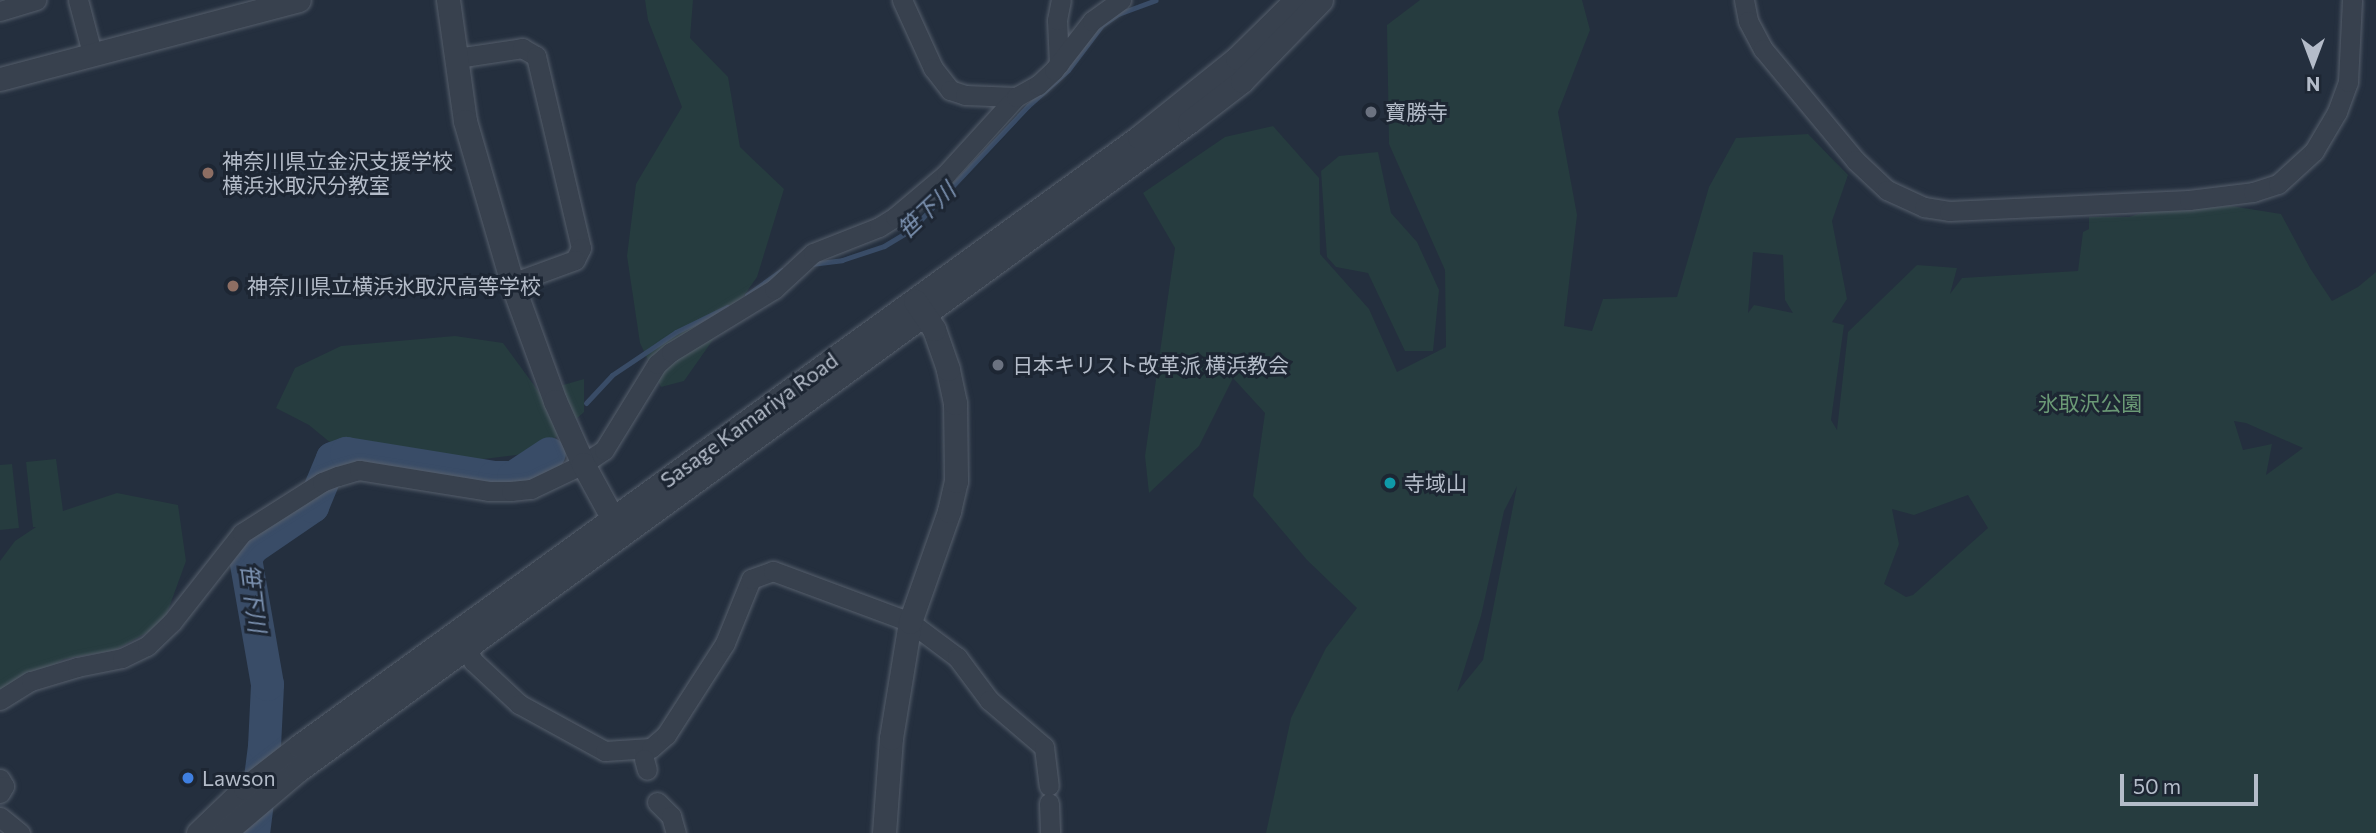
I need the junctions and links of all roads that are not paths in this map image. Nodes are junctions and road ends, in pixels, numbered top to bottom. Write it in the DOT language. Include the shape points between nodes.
graph roads {
  1 [pos="36,0"];
  2 [pos="78,0"];
  3 [pos="448,0"];
  4 [pos="902,0"];
  5 [pos="1061,0"];
  6 [pos="1121,0"];
  7 [pos="1296,0"];
  8 [pos="1321,0"];
  9 [pos="1744,0"];
  10 [pos="2352,0"];
  11 [pos="289,1"];
  12 [pos="0,10"];
  13 [pos="92,53"];
  14 [pos="457,58"];
  15 [pos="1059,64"];
  16 [pos="0,79"];
  17 [pos="1016,97"];
  18 [pos="512,283"];
  19 [pos="918,306"];
  20 [pos="583,464"];
  21 [pos="618,527"];
  22 [pos="910,622"];
  23 [pos="466,646"];
  24 [pos="0,700"];
  25 [pos="0,779"];
  26 [pos="0,793"];
  27 [pos="657,802"];
  28 [pos="0,817"];
  29 [pos="230,828"];
  30 [pos="20,833"];
  31 [pos="198,833"];
  32 [pos="676,833"];
  33 [pos="884,833"];
  34 [pos="1050,833"];
  1 -- 12 [label="street"];
  2 -- 13 [label="street"];
  3 -- 14 [label="street"];
  4 -- 17 [label="street" via="933,68 950,90"];
  5 -- 15 [label="street"];
  6 -- 15 [label="street" via="1093,21"];
  7 -- 19 [label="street, Sasage Kamariya Road" via="1192,96"];
  8 -- 19 [label="street, Sasage Kamariya Road" via="1221,97"];
  9 -- 10 [label="street" via="1748,21 1763,49 1854,160 1887,190 1924,207 1949,211 2189,200 2278,184 2314,151 2337,112 2348,82"];
  11 -- 13 [label="street"];
  13 -- 16 [label="street"];
  14 -- 18 [label="street" via="465,121"];
  14 -- 18 [label="street" via="522,48 537,56 582,248 575,260"];
  15 -- 17 [label="street" via="1038,85"];
  17 -- 20 [label="street" via="946,174 895,217 813,253 748,307 657,363 604,450"];
  18 -- 20 [label="street"];
  19 -- 21 [label="street, Sasage Kamariya Road"];
  19 -- 22 [label="street" via="941,349 955,403 956,481"];
  20 -- 21 [label="street"];
  20 -- 24 [label="street" via="531,489 511,491 359,470 338,476 242,533 172,622 147,646 122,658 53,673"];
  21 -- 23 [label="street, Sasage Kamariya Road"];
  21 -- 31 [label="street, Sasage Kamariya Road" via="299,746"];
  22 -- 23 [label="street" via="773,571 751,579 724,643 666,735 651,748 605,751 519,704 473,661"];
  22 -- 33 [label="street" via="891,738"];
  22 -- 34 [label="street" via="957,657 989,700 1044,747"];
  23 -- 29 [label="street, Sasage Kamariya Road" via="297,771"];
  25 -- 26 [label="street" via="4,786"];
  27 -- 32 [label="street" via="671,816"];
  28 -- 30 [label="street"];
}
